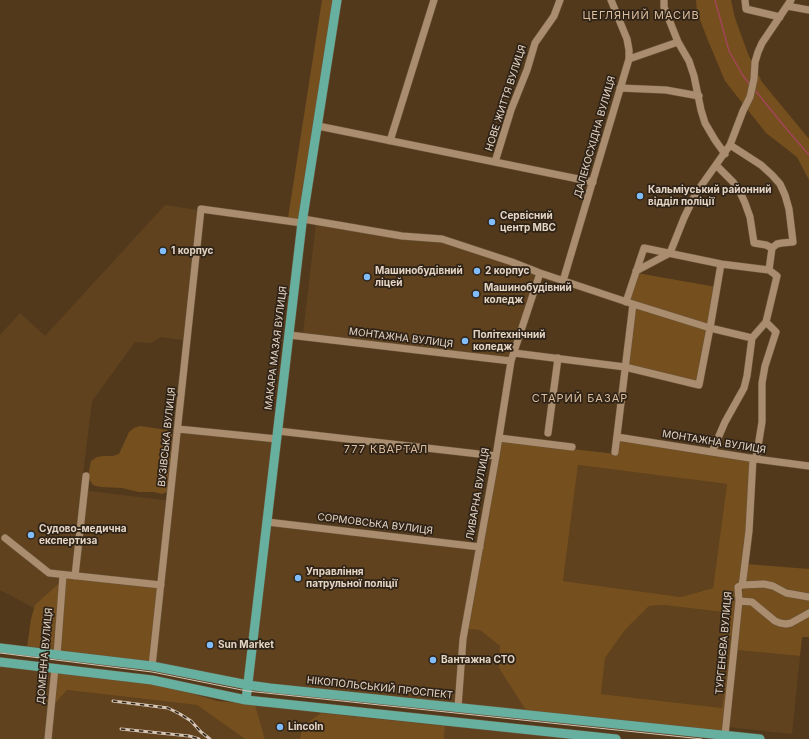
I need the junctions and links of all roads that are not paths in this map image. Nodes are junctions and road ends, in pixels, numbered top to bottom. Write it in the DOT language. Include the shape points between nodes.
graph roads {
  1 [pos="337,0"];
  2 [pos="434,0"];
  3 [pos="560,0"];
  4 [pos="611,0"];
  5 [pos="664,0"];
  6 [pos="745,0"];
  7 [pos="789,3"];
  8 [pos="809,10"];
  9 [pos="780,17"];
  10 [pos="678,42"];
  11 [pos="629,59"];
  12 [pos="620,88"];
  13 [pos="698,96"];
  14 [pos="318,126"];
  15 [pos="390,141"];
  16 [pos="730,145"];
  17 [pos="725,154"];
  18 [pos="495,162"];
  19 [pos="716,165"];
  20 [pos="592,182"];
  21 [pos="303,221"];
  22 [pos="772,248"];
  23 [pos="670,253"];
  24 [pos="722,264"];
  25 [pos="768,270"];
  26 [pos="636,272"];
  27 [pos="540,273"];
  28 [pos="563,281"];
  29 [pos="630,303"];
  30 [pos="766,322"];
  31 [pos="710,328"];
  32 [pos="289,335"];
  33 [pos="752,338"];
  34 [pos="514,353"];
  35 [pos="558,358"];
  36 [pos="511,361"];
  37 [pos="625,367"];
  38 [pos="178,429"];
  39 [pos="548,433"];
  40 [pos="277,435"];
  41 [pos="617,437"];
  42 [pos="499,438"];
  43 [pos="572,447"];
  44 [pos="615,452"];
  45 [pos="712,452"];
  46 [pos="496,456"];
  47 [pos="754,458"];
  48 [pos="809,466"];
  49 [pos="86,476"];
  50 [pos="267,522"];
  51 [pos="5,538"];
  52 [pos="480,546"];
  53 [pos="63,575"];
  54 [pos="75,576"];
  55 [pos="161,585"];
  56 [pos="742,585"];
  57 [pos="809,597"];
  58 [pos="739,601"];
  59 [pos="809,612"];
  60 [pos="0,648"];
  61 [pos="57,655"];
  62 [pos="0,662"];
  63 [pos="152,666"];
  64 [pos="55,668"];
  65 [pos="248,685"];
  66 [pos="246,700"];
  67 [pos="458,707"];
  68 [pos="456,722"];
  69 [pos="725,735"];
  70 [pos="48,739"];
  71 [pos="613,739"];
  72 [pos="760,739"];
  1 -- 14 [label="main road, МАКАРА МАЗАЯ ВУЛИЦЯ"];
  2 -- 15 [label="street"];
  3 -- 18 [label="street, НОВЕ ЖИТТЯ ВУЛИЦЯ" via="554,16 535,43"];
  4 -- 11 [label="street, ДАЛЕКОСХІДНА ВУЛИЦЯ" via="627,39"];
  5 -- 10 [label="street" via="664,7"];
  6 -- 9 [label="street" via="746,9"];
  7 -- 8 [label="street"];
  7 -- 9 [label="street"];
  9 -- 16 [label="street" via="758,52 750,97"];
  10 -- 11 [label="street"];
  10 -- 13 [label="street" via="689,61"];
  11 -- 12 [label="street, ДАЛЕКОСХІДНА ВУЛИЦЯ"];
  12 -- 13 [label="street" via="666,90"];
  12 -- 20 [label="street, ДАЛЕКОСХІДНА ВУЛИЦЯ"];
  13 -- 17 [label="street" via="705,123"];
  14 -- 15 [label="street, НОВЕ ЖИТТЯ ВУЛИЦЯ"];
  14 -- 21 [label="main road, МАКАРА МАЗАЯ ВУЛИЦЯ"];
  15 -- 18 [label="street, НОВЕ ЖИТТЯ ВУЛИЦЯ"];
  16 -- 17 [label="street"];
  16 -- 22 [label="street" via="761,165 780,184 785,195 793,242 777,244"];
  17 -- 19 [label="street"];
  18 -- 20 [label="street, НОВЕ ЖИТТЯ ВУЛИЦЯ"];
  19 -- 22 [label="street" via="740,192 750,217 754,243"];
  19 -- 23 [label="street" via="696,193"];
  20 -- 28 [label="street, ДАЛЕКОСХІДНА ВУЛИЦЯ"];
  21 -- 27 [label="street" via="402,236 442,239"];
  21 -- 32 [label="main road, МАКАРА МАЗАЯ ВУЛИЦЯ"];
  21 -- 38 [label="street, ВУЗІВСЬКА ВУЛИЦЯ" via="201,209"];
  22 -- 25 [label="street"];
  23 -- 24 [label="street"];
  23 -- 26 [label="street"];
  23 -- 26 [label="street" via="644,248"];
  24 -- 25 [label="street"];
  24 -- 31 [label="street"];
  25 -- 30 [label="street" via="777,276"];
  26 -- 29 [label="street"];
  27 -- 28 [label="street"];
  27 -- 34 [label="street, ЛИВАРНА ВУЛИЦЯ"];
  28 -- 29 [label="street"];
  29 -- 31 [label="street"];
  29 -- 37 [label="street"];
  30 -- 33 [label="street"];
  30 -- 47 [label="street, ТУРГЕНЄВА ВУЛИЦЯ" via="776,332 762,383 762,422"];
  31 -- 33 [label="street"];
  31 -- 37 [label="street" via="699,385"];
  32 -- 36 [label="street, МОНТАЖНА ВУЛИЦЯ"];
  32 -- 40 [label="main road, МАКАРА МАЗАЯ ВУЛИЦЯ"];
  33 -- 45 [label="street" via="744,388"];
  34 -- 35 [label="street"];
  34 -- 36 [label="street, ЛИВАРНА ВУЛИЦЯ"];
  35 -- 37 [label="street"];
  35 -- 39 [label="street"];
  36 -- 42 [label="street, ЛИВАРНА ВУЛИЦЯ"];
  37 -- 41 [label="street"];
  38 -- 40 [label="street"];
  38 -- 55 [label="street, ВУЗІВСЬКА ВУЛИЦЯ"];
  40 -- 46 [label="street"];
  40 -- 50 [label="main road, МАКАРА МАЗАЯ ВУЛИЦЯ"];
  41 -- 44 [label="street"];
  41 -- 45 [label="street, МОНТАЖНА ВУЛИЦЯ"];
  42 -- 43 [label="street"];
  42 -- 46 [label="street, ЛИВАРНА ВУЛИЦЯ"];
  45 -- 47 [label="street, МОНТАЖНА ВУЛИЦЯ"];
  46 -- 52 [label="street, ЛИВАРНА ВУЛИЦЯ"];
  47 -- 48 [label="street, МОНТАЖНА ВУЛИЦЯ"];
  47 -- 56 [label="street, ТУРГЕНЄВА ВУЛИЦЯ"];
  49 -- 54 [label="street"];
  50 -- 52 [label="street, СОРМОВСЬКА ВУЛИЦЯ"];
  50 -- 65 [label="main road, МАКАРА МАЗАЯ ВУЛИЦЯ"];
  51 -- 53 [label="street" via="49,573"];
  52 -- 67 [label="street, ЛИВАРНА ВУЛИЦЯ" via="463,638"];
  53 -- 54 [label="street"];
  53 -- 61 [label="street, ДОМЕННА ВУЛИЦЯ"];
  54 -- 55 [label="street"];
  55 -- 63 [label="street, ВУЗІВСЬКА ВУЛИЦЯ"];
  56 -- 57 [label="street" via="764,584 786,594"];
  56 -- 58 [label="street, ТУРГЕНЄВА ВУЛИЦЯ" via="738,587"];
  58 -- 59 [label="street" via="752,602 775,621 786,624"];
  58 -- 69 [label="street, ТУРГЕНЄВА ВУЛИЦЯ"];
  60 -- 61 [label="main road, НІКОПОЛЬСЬКИЙ ПРОСПЕКТ"];
  61 -- 63 [label="main road, НІКОПОЛЬСЬКИЙ ПРОСПЕКТ"];
  61 -- 64 [label="main road, ДОМЕННА ВУЛИЦЯ"];
  62 -- 64 [label="main road"];
  63 -- 65 [label="main road, НІКОПОЛЬСЬКИЙ ПРОСПЕКТ"];
  64 -- 66 [label="main road" via="152,680"];
  64 -- 70 [label="street, ДОМЕННА ВУЛИЦЯ"];
  65 -- 66 [label="main road, МАКАРА МАЗАЯ ВУЛИЦЯ"];
  65 -- 67 [label="main road, НІКОПОЛЬСЬКИЙ ПРОСПЕКТ"];
  66 -- 68 [label="main road"];
  67 -- 68 [label="main road, ЛИВАРНА ВУЛИЦЯ"];
  67 -- 69 [label="main road, НІКОПОЛЬСЬКИЙ ПРОСПЕКТ"];
  68 -- 71 [label="main road"];
  69 -- 72 [label="main road, НІКОПОЛЬСЬКИЙ ПРОСПЕКТ"];
}
